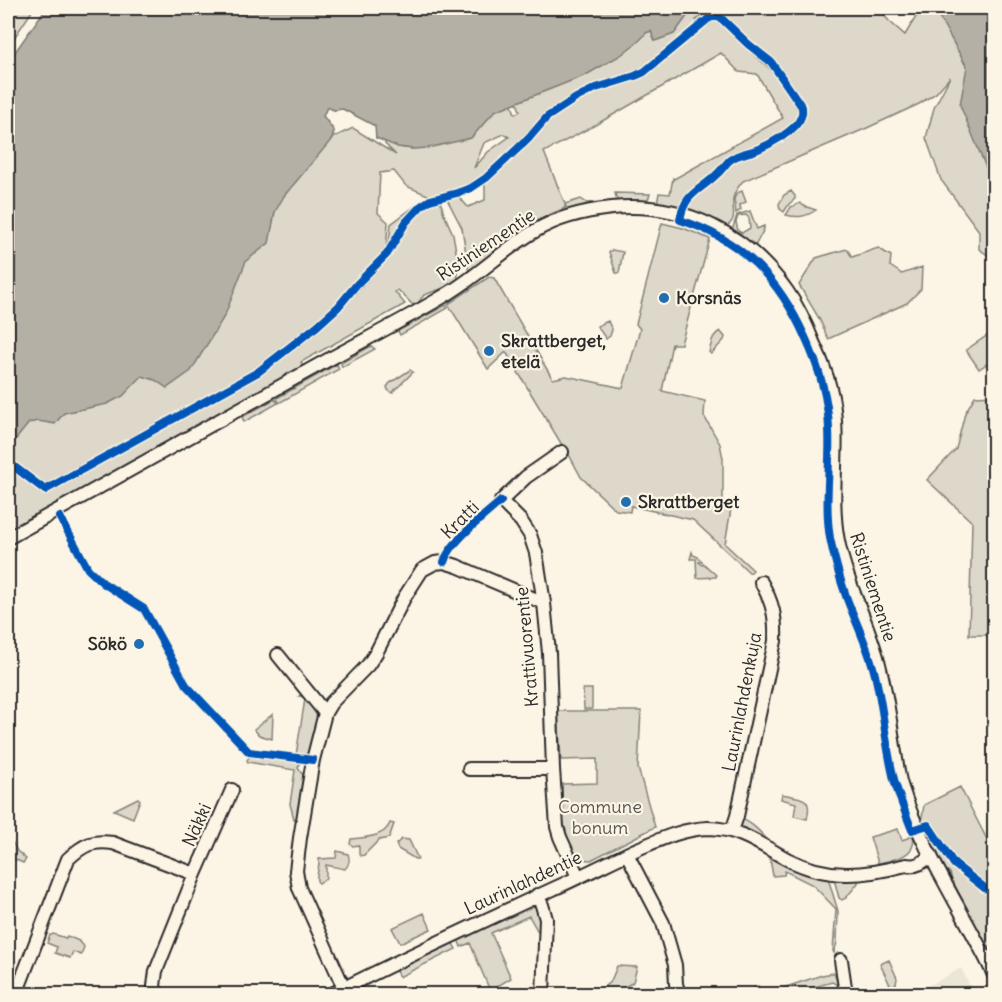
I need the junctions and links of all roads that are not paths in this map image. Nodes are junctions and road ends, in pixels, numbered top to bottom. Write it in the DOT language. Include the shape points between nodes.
graph roads {
  1 [pos="562,452"];
  2 [pos="8,538"];
  3 [pos="761,582"];
  4 [pos="544,603"];
  5 [pos="278,655"];
  6 [pos="325,713"];
  7 [pos="469,769"];
  8 [pos="553,769"];
  9 [pos="232,790"];
  10 [pos="732,831"];
  11 [pos="627,854"];
  12 [pos="931,855"];
  13 [pos="195,874"];
  14 [pos="578,877"];
  15 [pos="537,895"];
  16 [pos="841,960"];
  17 [pos="994,975"];
  18 [pos="344,988"];
  19 [pos="16,994"];
  20 [pos="157,994"];
  21 [pos="332,994"];
  22 [pos="543,994"];
  23 [pos="679,994"];
  24 [pos="846,994"];
  1 -- 4 [label="street, Krattivuorentie" via="526,477 501,501 530,535"];
  2 -- 12 [label="street, Ristiniementie" via="449,293 533,232 580,213 613,208 666,210 700,220 719,229 772,272 805,321 825,369 835,416 834,514 842,561 880,667 900,780"];
  3 -- 10 [label="street, Laurinlahdenkuja" via="773,609 775,641"];
  4 -- 6 [label="street" via="444,562 422,570 368,665"];
  4 -- 8 [label="street, Krattivuorentie"];
  5 -- 6 [label="street"];
  6 -- 18 [label="street" via="311,768 296,871 299,888"];
  7 -- 8 [label="street"];
  8 -- 14 [label="street, Krattivuorentie" via="557,826"];
  9 -- 13 [label="street, Näkki"];
  10 -- 11 [label="street, Laurinlahdentie" via="694,829"];
  10 -- 12 [label="street, Laurinlahdentie" via="800,864 832,873 862,874 906,865 916,856"];
  11 -- 14 [label="street, Laurinlahdentie"];
  11 -- 23 [label="street" via="663,923"];
  12 -- 17 [label="street, Ristiniementie"];
  13 -- 19 [label="street" via="113,843 82,846 68,859"];
  13 -- 20 [label="street, Näkki" via="156,971"];
  14 -- 15 [label="street, Laurinlahdentie"];
  15 -- 18 [label="street, Laurinlahdentie"];
  15 -- 22 [label="street" via="546,920"];
  16 -- 24 [label="street"];
  18 -- 21 [label="street, Laurinlahdentie"];
}
